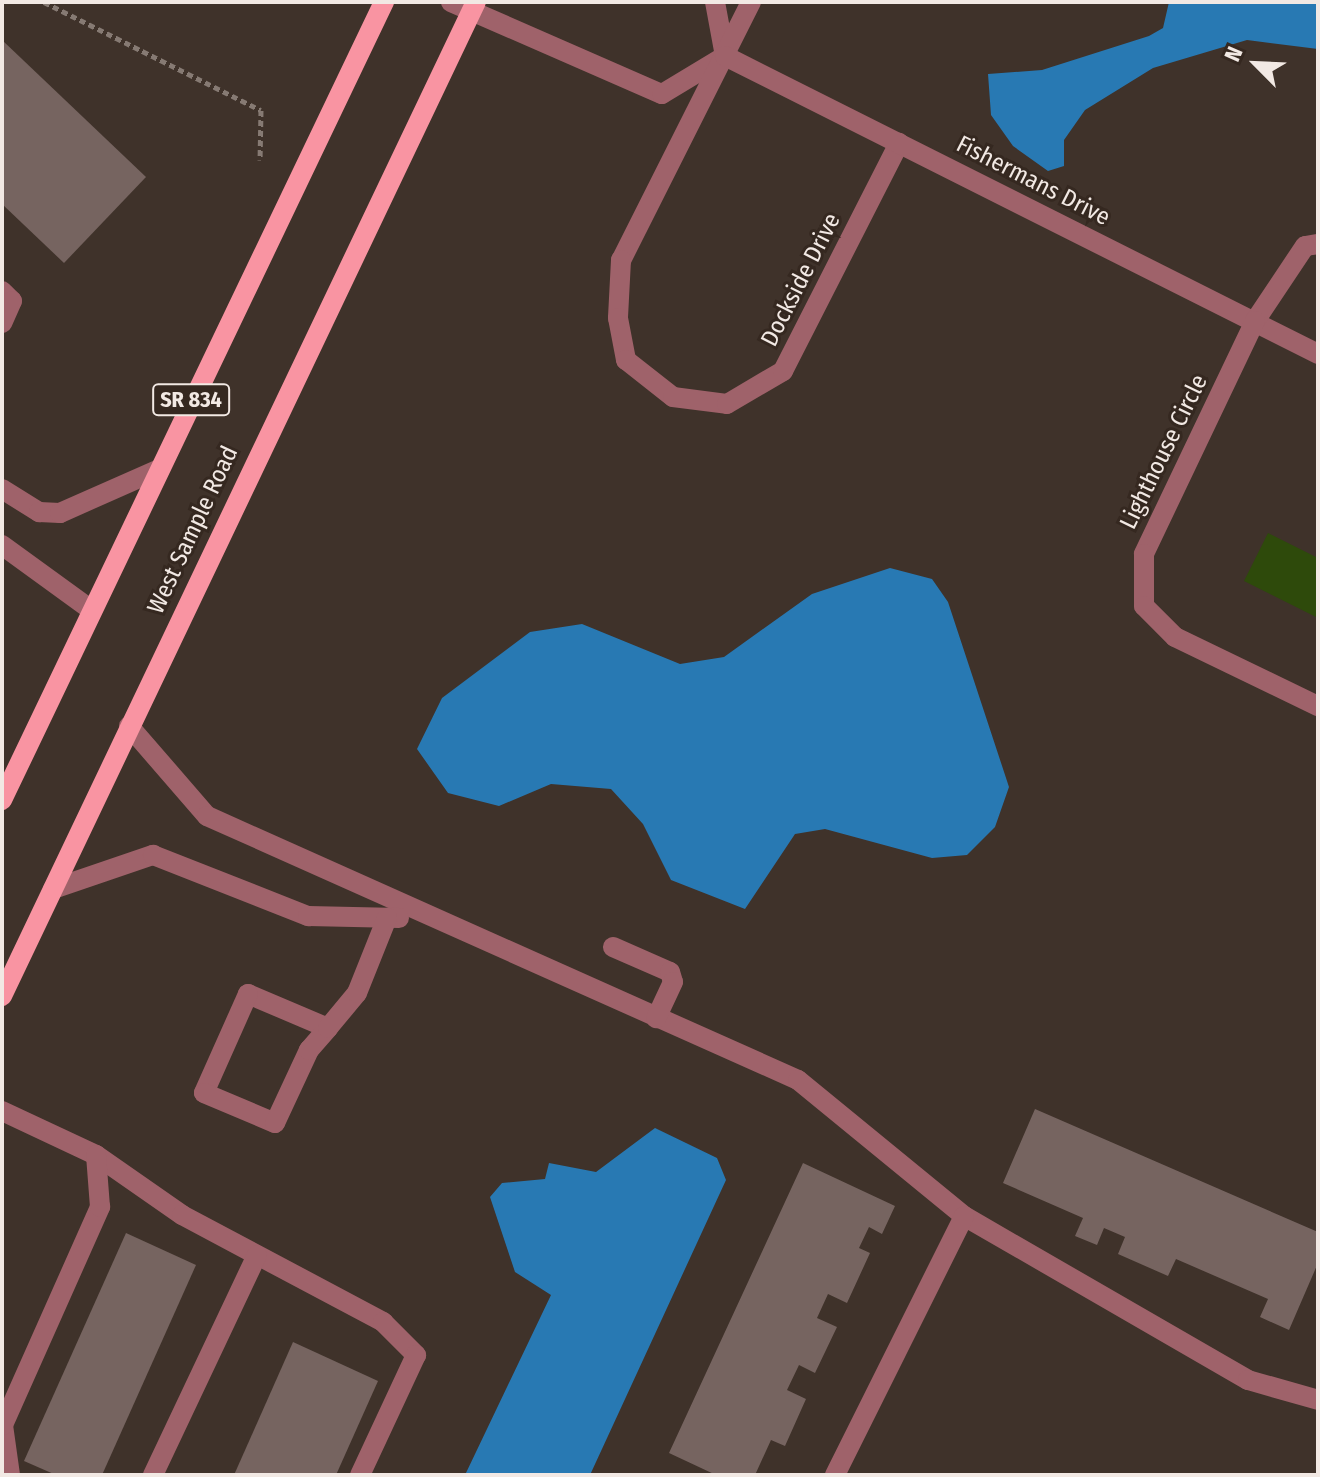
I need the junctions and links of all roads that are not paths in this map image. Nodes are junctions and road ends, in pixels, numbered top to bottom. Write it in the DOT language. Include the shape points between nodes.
graph roads {
  1 [pos="384,2"];
  2 [pos="451,2"];
  3 [pos="715,2"];
  4 [pos="751,2"];
  5 [pos="474,6"];
  6 [pos="725,56"];
  7 [pos="899,143"];
  8 [pos="1318,244"];
  9 [pos="2,291"];
  10 [pos="1255,321"];
  11 [pos="2,323"];
  12 [pos="1318,354"];
  13 [pos="157,470"];
  14 [pos="2,489"];
  15 [pos="2,545"];
  16 [pos="90,609"];
  17 [pos="1318,706"];
  18 [pos="129,726"];
  19 [pos="2,800"];
  20 [pos="53,889"];
  21 [pos="387,918"];
  22 [pos="429,919"];
  23 [pos="613,947"];
  24 [pos="2,996"];
  25 [pos="656,1018"];
  26 [pos="328,1028"];
  27 [pos="2,1111"];
  28 [pos="96,1155"];
  29 [pos="964,1216"];
  30 [pos="257,1255"];
  31 [pos="1318,1400"];
  32 [pos="10,1475"];
  33 [pos="153,1475"];
  34 [pos="360,1475"];
  35 [pos="835,1475"];
  1 -- 13 [label="main road, SR 834"];
  2 -- 5 [label="street"];
  3 -- 6 [label="street"];
  4 -- 6 [label="street, Dockside Drive"];
  5 -- 6 [label="street" via="662,94"];
  5 -- 18 [label="main road, West Sample Road"];
  6 -- 7 [label="street, Fishermans Drive"];
  6 -- 7 [label="street, Dockside Drive" via="621,260 618,318 626,360 673,397 727,404 783,371"];
  7 -- 10 [label="street, Fishermans Drive"];
  8 -- 10 [label="street, Lighthouse Circle" via="1305,246"];
  9 -- 11 [label="street" via="12,301"];
  10 -- 12 [label="street, Fishermans Drive"];
  10 -- 17 [label="street, Lighthouse Circle" via="1144,554 1144,606 1175,637"];
  13 -- 14 [label="street" via="60,513 39,512"];
  13 -- 16 [label="main road, SR 834"];
  15 -- 16 [label="street"];
  16 -- 19 [label="main road, SR 834"];
  18 -- 20 [label="main road, West Sample Road"];
  18 -- 22 [label="street" via="207,816"];
  20 -- 21 [label="street" via="153,855 308,916"];
  20 -- 24 [label="main road, West Sample Road"];
  21 -- 22 [label="street"];
  21 -- 26 [label="street" via="357,993"];
  22 -- 25 [label="street"];
  23 -- 25 [label="street" via="670,972 673,982"];
  25 -- 29 [label="street" via="798,1080"];
  26 -- 26 [label="street" via="309,1050 275,1123 204,1093 248,994"];
  27 -- 28 [label="street"];
  28 -- 30 [label="street" via="182,1215"];
  28 -- 32 [label="street" via="100,1207 3,1425"];
  29 -- 31 [label="street" via="1248,1380"];
  29 -- 35 [label="street"];
  30 -- 33 [label="street"];
  30 -- 34 [label="street" via="383,1322 416,1355"];
}
